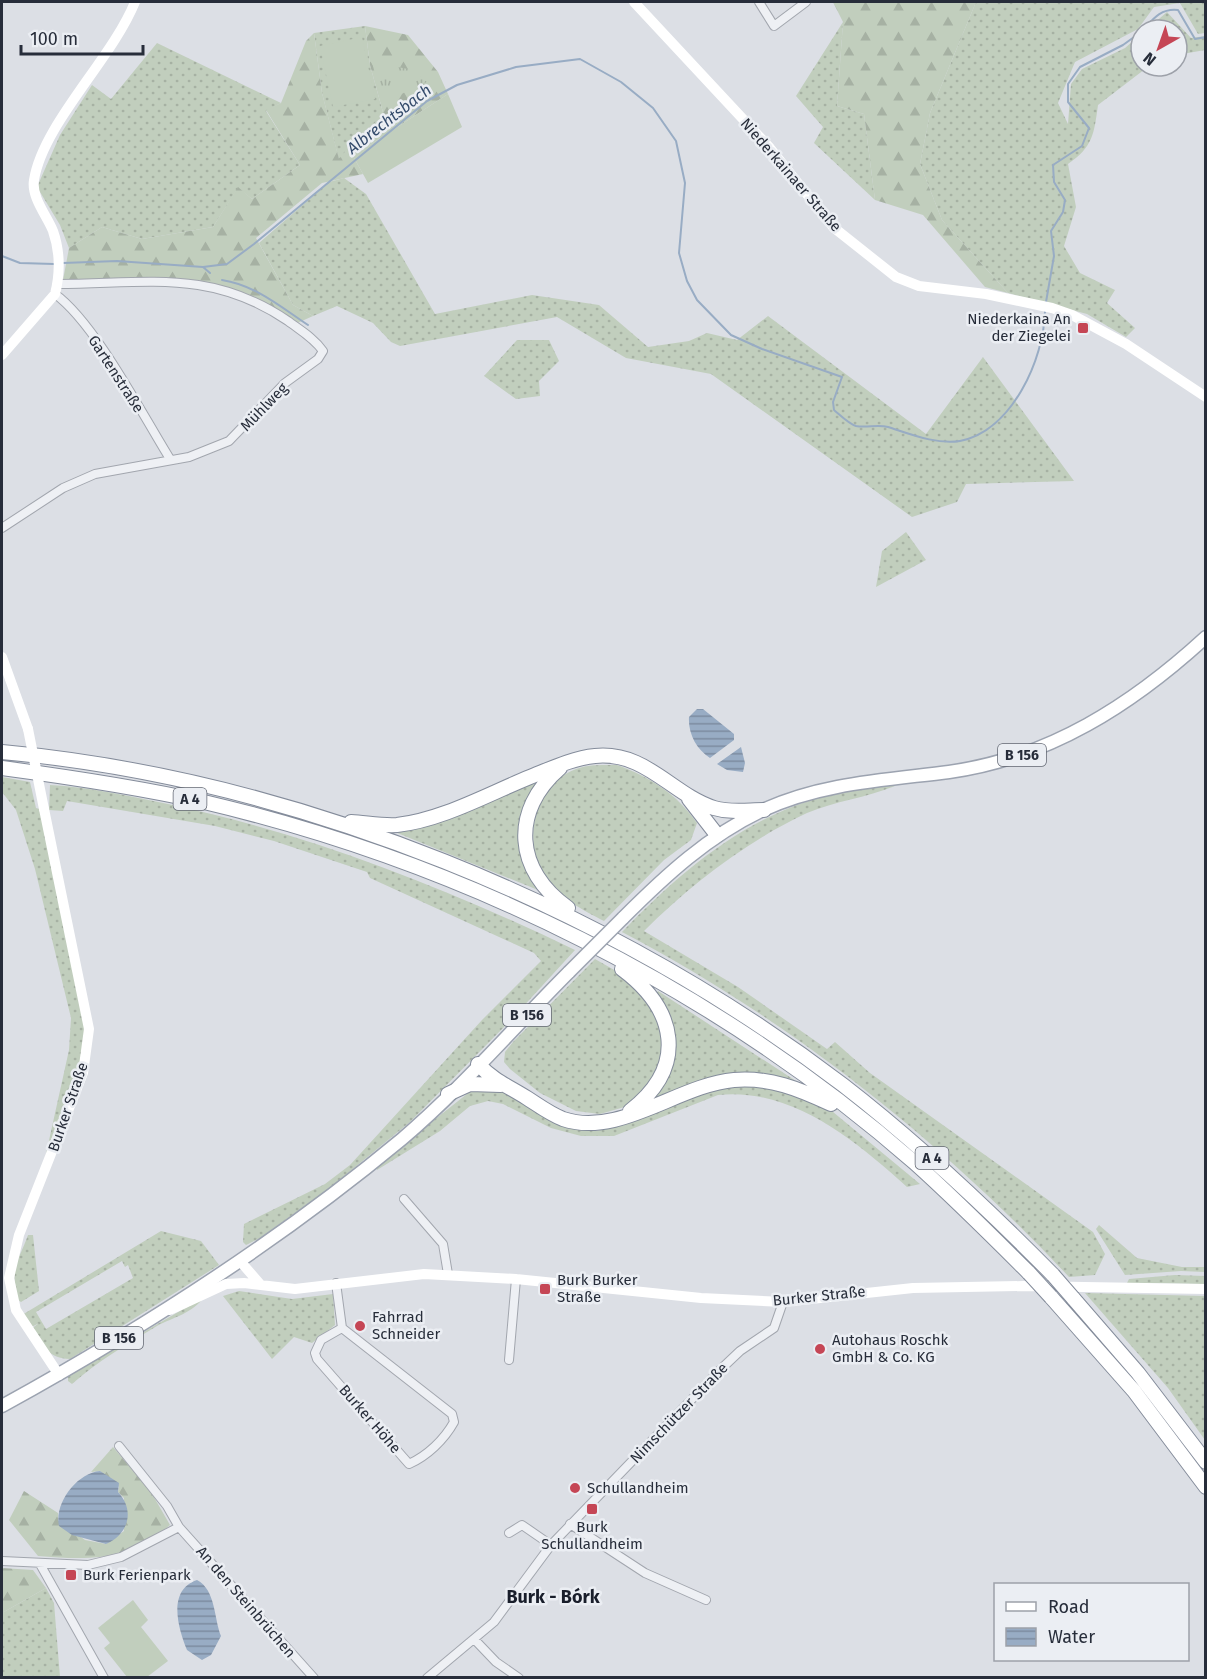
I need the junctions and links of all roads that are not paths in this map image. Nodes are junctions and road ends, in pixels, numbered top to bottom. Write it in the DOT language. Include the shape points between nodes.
graph roads {
  1 [pos="135,2"];
  2 [pos="634,2"];
  3 [pos="759,2"];
  4 [pos="806,2"];
  5 [pos="56,289"];
  6 [pos="2,355"];
  7 [pos="1206,397"];
  8 [pos="170,459"];
  9 [pos="2,528"];
  10 [pos="1206,637"];
  11 [pos="2,657"];
  12 [pos="2,752"];
  13 [pos="564,765"];
  14 [pos="2,768"];
  15 [pos="680,789"];
  16 [pos="764,810"];
  17 [pos="328,820"];
  18 [pos="717,835"];
  19 [pos="612,938"];
  20 [pos="578,939"];
  21 [pos="481,1061"];
  22 [pos="502,1086"];
  23 [pos="448,1094"];
  24 [pos="524,1096"];
  25 [pos="855,1115"];
  26 [pos="624,1116"];
  27 [pos="404,1199"];
  28 [pos="240,1261"];
  29 [pos="448,1274"];
  30 [pos="516,1279"];
  31 [pos="336,1283"];
  32 [pos="263,1286"];
  33 [pos="1206,1289"];
  34 [pos="783,1302"];
  35 [pos="159,1314"];
  36 [pos="342,1328"];
  37 [pos="509,1360"];
  38 [pos="58,1375"];
  39 [pos="2,1406"];
  40 [pos="119,1446"];
  41 [pos="1206,1462"];
  42 [pos="1206,1487"];
  43 [pos="570,1524"];
  44 [pos="178,1527"];
  45 [pos="509,1533"];
  46 [pos="551,1545"];
  47 [pos="2,1561"];
  48 [pos="40,1564"];
  49 [pos="706,1600"];
  50 [pos="474,1639"];
  51 [pos="104,1677"];
  52 [pos="314,1677"];
  53 [pos="427,1677"];
  54 [pos="519,1677"];
  1 -- 5 [label="street" via="111,49 55,131 34,176 34,190 53,230 58,254"];
  2 -- 7 [label="street, Niederkainaer Straße" via="770,148 833,227 896,277 919,286 986,294 1052,308 1113,336"];
  3 -- 4 [label="street" via="774,26"];
  5 -- 6 [label="street"];
  5 -- 8 [label="street, Gartenstraße" via="89,332"];
  5 -- 9 [label="street, Mühlweg" via="151,281 207,284 274,312 323,351 285,383 229,441 189,457 95,474 63,488"];
  10 -- 16 [label="main road, B 156" via="1118,708 1035,751 950,771 834,787"];
  11 -- 38 [label="street, Burker Straße, bridge" via="28,729 89,1029 83,1073 19,1235 9,1278 16,1310"];
  12 -- 17 [label="highway, A 4" via="186,782"];
  13 -- 15 [label="highway" via="595,756 625,758 646,766"];
  13 -- 17 [label="highway" via="416,821 384,825"];
  13 -- 19 [label="highway" via="544,784 532,804 526,829 527,855 538,880 551,895"];
  14 -- 20 [label="highway, A 4" via="159,793 283,823 457,884"];
  15 -- 16 [label="highway" via="723,810"];
  15 -- 18 [label="highway"];
  16 -- 18 [label="main road, B 156"];
  17 -- 19 [label="highway, A 4" via="497,883"];
  18 -- 21 [label="main road, B 156, bridge" via="678,865"];
  19 -- 41 [label="highway, A 4, bridge" via="729,1007 842,1084 952,1176 1053,1275 1138,1373"];
  20 -- 25 [label="highway, A 4" via="720,1019"];
  20 -- 26 [label="highway" via="647,989 665,1020 668,1047 662,1074 647,1097"];
  21 -- 22 [label="highway"];
  21 -- 23 [label="main road, B 156"];
  21 -- 24 [label="highway"];
  22 -- 23 [label="highway" via="478,1083"];
  22 -- 24 [label="highway"];
  23 -- 28 [label="main road, B 156" via="396,1143"];
  24 -- 26 [label="highway" via="570,1121 597,1123"];
  25 -- 26 [label="highway" via="796,1088 745,1080 709,1085"];
  25 -- 42 [label="highway, A 4, bridge" via="913,1162 1029,1273 1134,1391"];
  27 -- 29 [label="street" via="443,1244"];
  28 -- 32 [label="street"];
  28 -- 35 [label="main road, B 156"];
  29 -- 30 [label="street, Burker Straße"];
  29 -- 31 [label="street, Burker Straße"];
  30 -- 34 [label="street, Burker Straße" via="701,1298"];
  30 -- 37 [label="street"];
  31 -- 32 [label="street, Burker Straße" via="296,1289"];
  31 -- 36 [label="street"];
  32 -- 35 [label="street, Burker Straße" via="226,1284"];
  33 -- 34 [label="street, Burker Straße" via="913,1288"];
  34 -- 43 [label="street, Nimschützer Straße" via="774,1328 721,1369"];
  35 -- 38 [label="main road, B 156"];
  36 -- 36 [label="street, Burker Höhe" via="452,1414 454,1422 448,1432 422,1458 409,1464 317,1359 315,1353 321,1340"];
  38 -- 39 [label="main road, B 156"];
  40 -- 44 [label="street, An den Steinbrüchen" via="167,1506"];
  43 -- 46 [label="street, Nimschützer Straße"];
  43 -- 49 [label="street" via="645,1573"];
  44 -- 48 [label="street" via="121,1557 88,1565"];
  44 -- 52 [label="street, An den Steinbrüchen"];
  45 -- 46 [label="street" via="522,1525"];
  46 -- 50 [label="street, Nimschützer Straße" via="500,1616"];
  47 -- 48 [label="street"];
  48 -- 51 [label="street"];
  50 -- 53 [label="street, Nimschützer Straße"];
  50 -- 54 [label="street" via="496,1662"];
}
